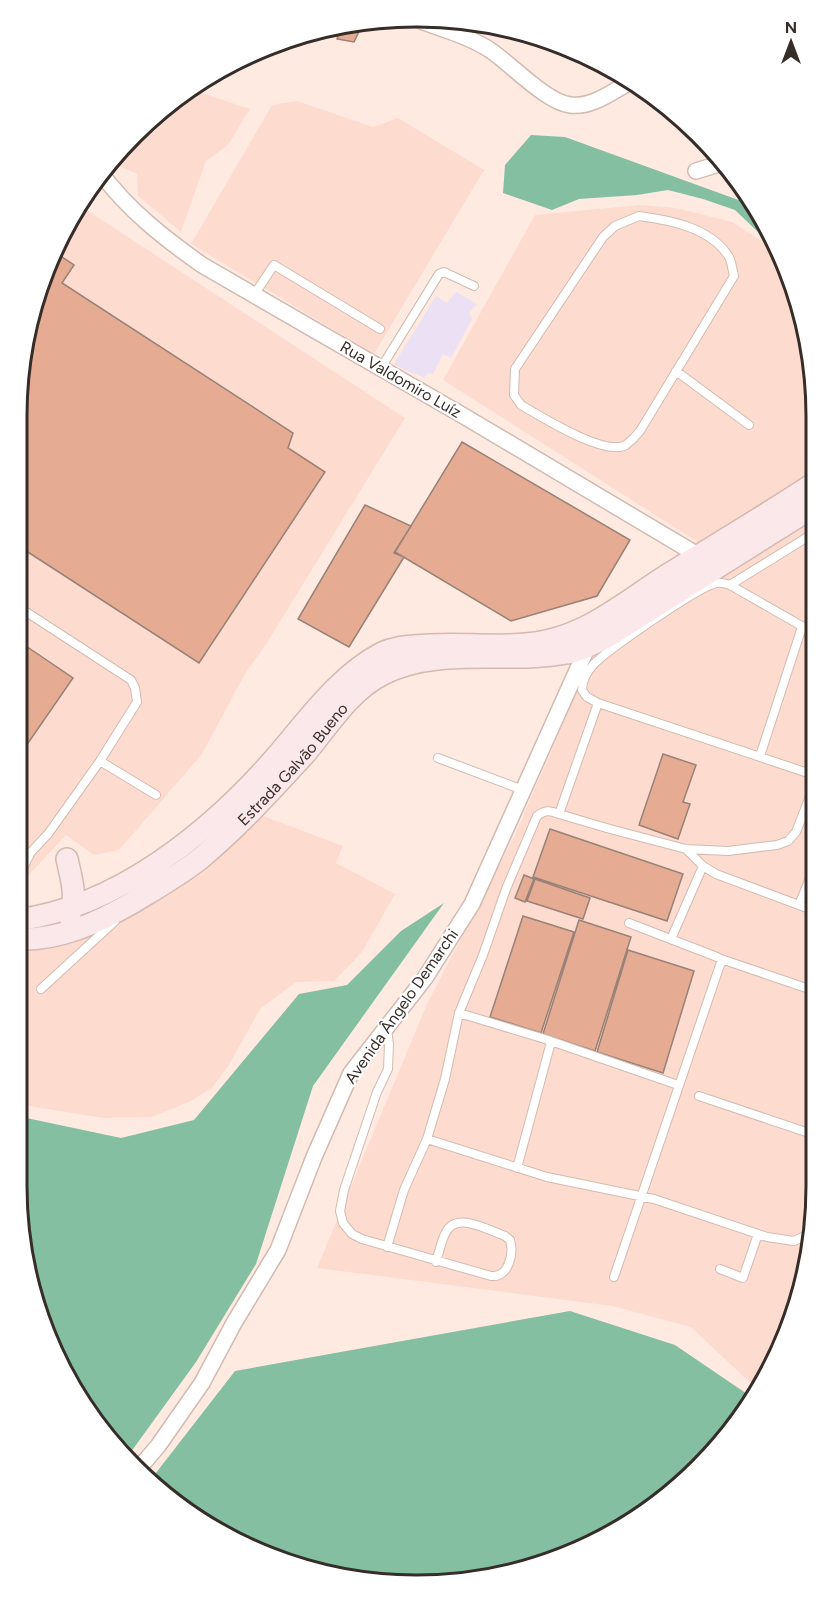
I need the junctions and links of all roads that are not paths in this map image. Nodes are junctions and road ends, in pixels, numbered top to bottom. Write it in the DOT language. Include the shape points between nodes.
graph roads {
  1 [pos="440,28"];
  2 [pos="622,86"];
  3 [pos="714,165"];
  4 [pos="696,171"];
  5 [pos="106,181"];
  6 [pos="474,286"];
  7 [pos="254,295"];
  8 [pos="381,329"];
  9 [pos="381,368"];
  10 [pos="676,371"];
  11 [pos="749,425"];
  12 [pos="806,489"];
  13 [pos="806,511"];
  14 [pos="806,538"];
  15 [pos="708,562"];
  16 [pos="730,585"];
  17 [pos="27,612"];
  18 [pos="802,627"];
  19 [pos="806,629"];
  20 [pos="584,638"];
  21 [pos="598,703"];
  22 [pos="760,756"];
  23 [pos="438,758"];
  24 [pos="100,761"];
  25 [pos="806,772"];
  26 [pos="523,790"];
  27 [pos="156,795"];
  28 [pos="806,806"];
  29 [pos="559,814"];
  30 [pos="686,849"];
  31 [pos="67,859"];
  32 [pos="27,861"];
  33 [pos="703,866"];
  34 [pos="806,887"];
  35 [pos="133,902"];
  36 [pos="73,905"];
  37 [pos="799,905"];
  38 [pos="806,908"];
  39 [pos="27,917"];
  40 [pos="629,923"];
  41 [pos="27,927"];
  42 [pos="27,938"];
  43 [pos="671,939"];
  44 [pos="721,958"];
  45 [pos="806,988"];
  46 [pos="41,989"];
  47 [pos="459,1013"];
  48 [pos="387,1025"];
  49 [pos="551,1042"];
  50 [pos="678,1085"];
  51 [pos="699,1096"];
  52 [pos="806,1132"];
  53 [pos="427,1138"];
  54 [pos="517,1168"];
  55 [pos="643,1196"];
  56 [pos="758,1234"];
  57 [pos="803,1238"];
  58 [pos="387,1247"];
  59 [pos="436,1262"];
  60 [pos="720,1269"];
  61 [pos="614,1277"];
  62 [pos="143,1463"];
  1 -- 2 [label="street" via="489,50 565,104 584,104"];
  3 -- 4 [label="street"];
  5 -- 7 [label="street, Rua Valdomiro Luíz" via="161,236"];
  6 -- 9 [label="lane" via="439,273"];
  7 -- 8 [label="lane" via="274,265"];
  7 -- 9 [label="street, Rua Valdomiro Luíz"];
  9 -- 15 [label="street, Rua Valdomiro Luíz"];
  10 -- 10 [label="lane" via="734,276 729,255 700,232 669,220 639,216 615,226 603,237 515,369 514,395 521,405 592,443 608,448 625,446 640,431"];
  10 -- 11 [label="lane"];
  12 -- 15 [label="main road"];
  13 -- 15 [label="main road"];
  14 -- 16 [label="lane"];
  15 -- 20 [label="main road" via="605,638"];
  16 -- 18 [label="lane"];
  16 -- 21 [label="lane" via="717,583 705,588 606,653 584,678 582,690"];
  17 -- 24 [label="lane" via="131,680 135,688 137,702"];
  18 -- 19 [label="lane"];
  18 -- 22 [label="lane"];
  20 -- 26 [label="street, Avenida Ângelo Demarchi"];
  20 -- 35 [label="main road, Estrada Galvão Bueno" via="569,653 432,661 382,674 341,708 249,815 199,859"];
  20 -- 36 [label="main road, Estrada Galvão Bueno" via="498,645 434,644 384,652 330,694 203,831 139,875"];
  21 -- 22 [label="lane"];
  21 -- 29 [label="lane"];
  22 -- 25 [label="lane"];
  23 -- 26 [label="lane"];
  24 -- 27 [label="lane"];
  24 -- 32 [label="lane"];
  26 -- 48 [label="street, Avenida Ângelo Demarchi" via="472,904 425,978"];
  28 -- 30 [label="lane" via="796,832 777,845 728,851"];
  29 -- 30 [label="lane"];
  29 -- 47 [label="lane" via="543,812 531,826"];
  30 -- 33 [label="lane"];
  31 -- 36 [label="main road"];
  33 -- 37 [label="lane"];
  33 -- 43 [label="lane"];
  34 -- 37 [label="lane"];
  35 -- 42 [label="main road, Estrada Galvão Bueno" via="109,917 75,930"];
  35 -- 46 [label="lane"];
  36 -- 39 [label="main road, Estrada Galvão Bueno"];
  36 -- 41 [label="main road" via="63,921"];
  37 -- 38 [label="lane"];
  40 -- 43 [label="lane"];
  43 -- 44 [label="lane"];
  44 -- 45 [label="lane"];
  44 -- 50 [label="lane"];
  47 -- 49 [label="lane"];
  47 -- 53 [label="lane"];
  48 -- 58 [label="lane" via="388,1069 340,1211 352,1234"];
  48 -- 62 [label="street, Avenida Ângelo Demarchi" via="351,1073 278,1250 202,1383"];
  49 -- 50 [label="lane"];
  49 -- 54 [label="lane"];
  50 -- 55 [label="lane"];
  51 -- 52 [label="lane"];
  53 -- 54 [label="lane"];
  53 -- 58 [label="lane" via="404,1190"];
  54 -- 55 [label="lane"];
  55 -- 56 [label="lane"];
  55 -- 61 [label="lane"];
  56 -- 57 [label="lane" via="786,1241"];
  56 -- 60 [label="lane" via="743,1278"];
  58 -- 59 [label="lane"];
  59 -- 59 [label="lane" via="497,1277 506,1270 512,1248 505,1236 461,1221 452,1223 445,1232"];
}
